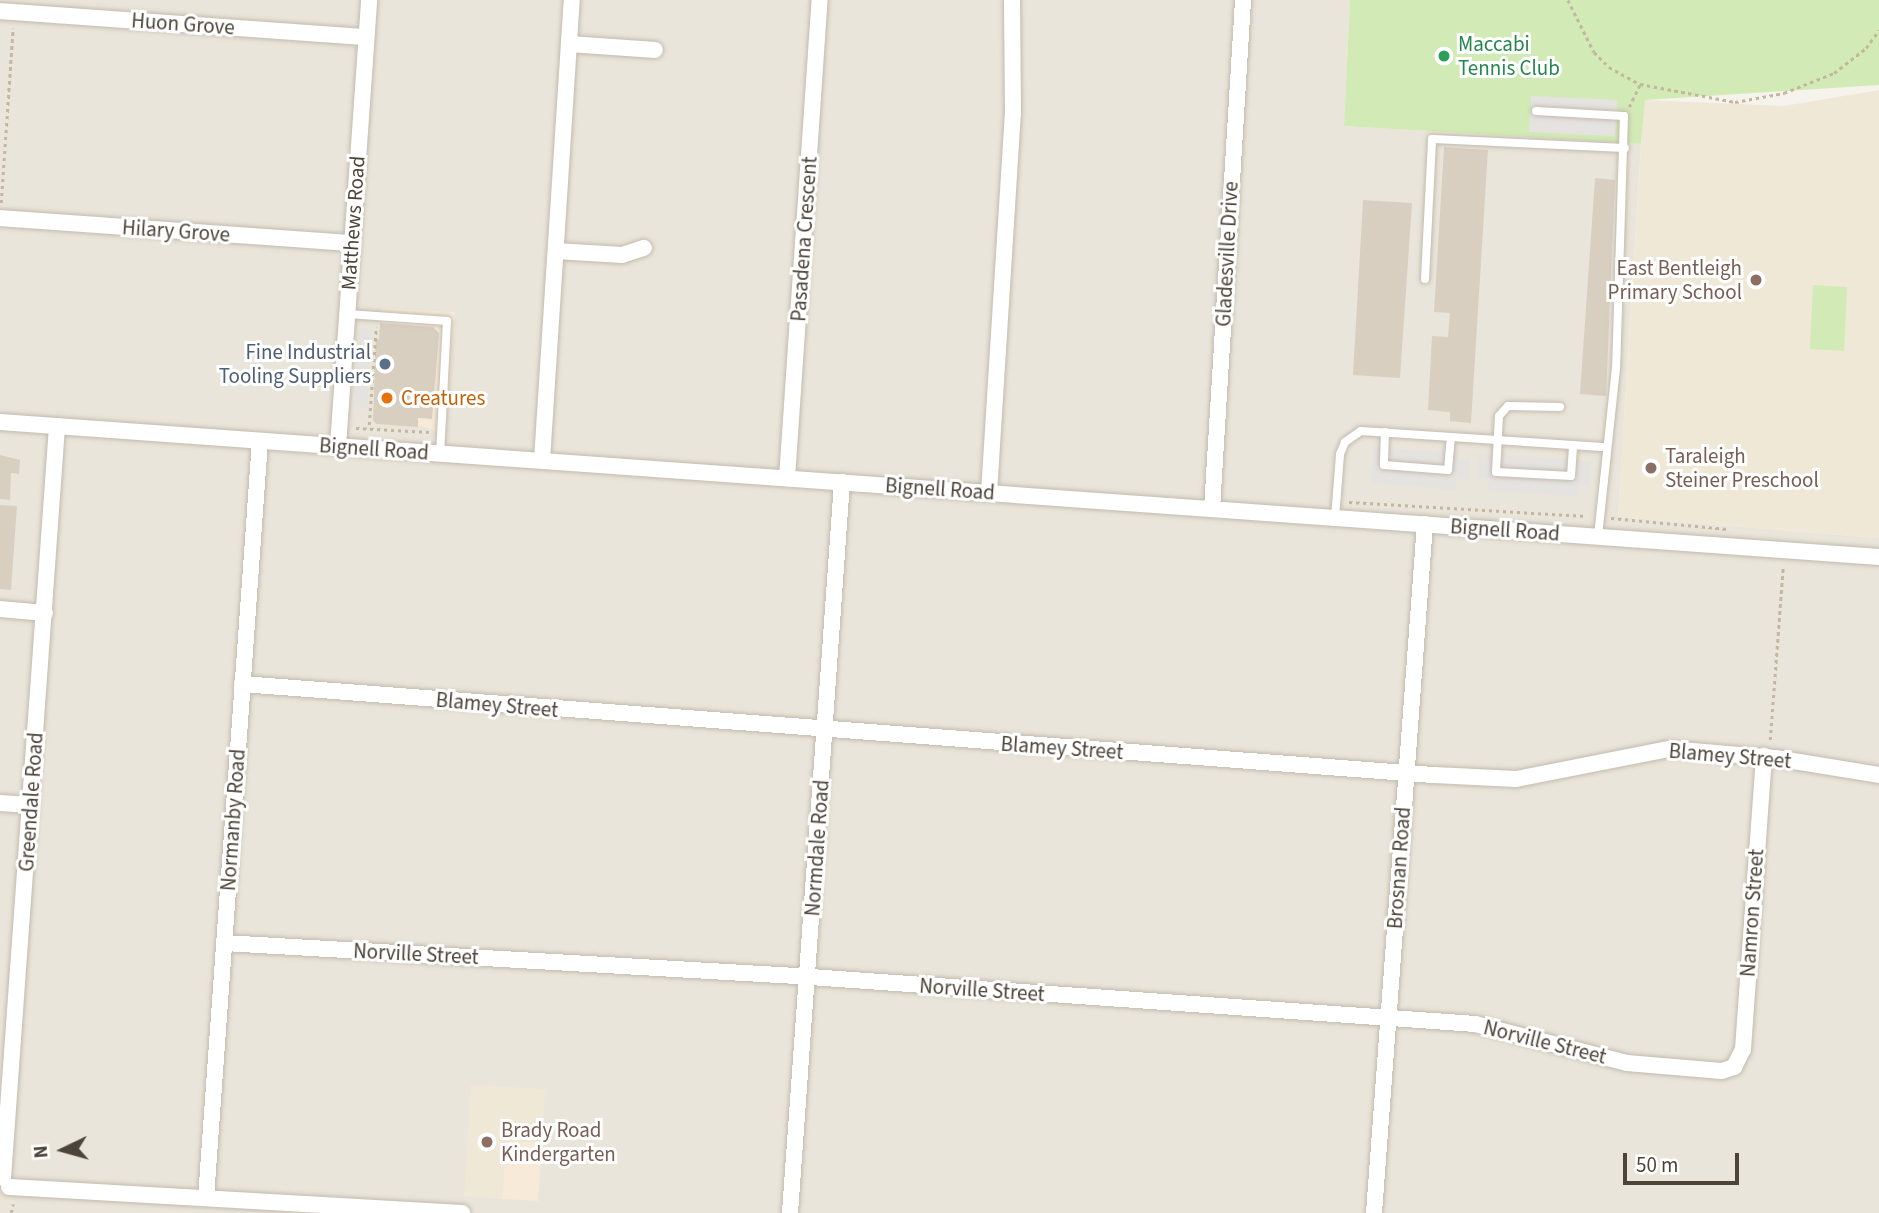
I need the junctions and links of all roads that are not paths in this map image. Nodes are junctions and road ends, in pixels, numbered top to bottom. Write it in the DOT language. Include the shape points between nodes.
graph roads {
  1 [pos="369,0"];
  2 [pos="572,0"];
  3 [pos="820,0"];
  4 [pos="1012,0"];
  5 [pos="1242,0"];
  6 [pos="7,12"];
  7 [pos="366,37"];
  8 [pos="570,44"];
  9 [pos="655,50"];
  10 [pos="1536,111"];
  11 [pos="1625,148"];
  12 [pos="0,218"];
  13 [pos="352,243"];
  14 [pos="644,248"];
  15 [pos="556,251"];
  16 [pos="1425,279"];
  17 [pos="348,314"];
  18 [pos="1560,407"];
  19 [pos="0,422"];
  20 [pos="57,426"];
  21 [pos="1385,432"];
  22 [pos="1451,437"];
  23 [pos="1498,440"];
  24 [pos="260,441"];
  25 [pos="1573,445"];
  26 [pos="338,446"];
  27 [pos="1605,447"];
  28 [pos="440,453"];
  29 [pos="542,460"];
  30 [pos="787,478"];
  31 [pos="842,482"];
  32 [pos="989,493"];
  33 [pos="1212,509"];
  34 [pos="1335,518"];
  35 [pos="1425,524"];
  36 [pos="1598,537"];
  37 [pos="1879,556"];
  38 [pos="0,609"];
  39 [pos="45,613"];
  40 [pos="242,684"];
  41 [pos="825,730"];
  42 [pos="1763,757"];
  43 [pos="1407,773"];
  44 [pos="1879,775"];
  45 [pos="0,803"];
  46 [pos="30,805"];
  47 [pos="224,943"];
  48 [pos="807,977"];
  49 [pos="8,999"];
  50 [pos="1388,1019"];
  51 [pos="1734,1067"];
  52 [pos="3,1184"];
  53 [pos="206,1198"];
  54 [pos="463,1213"];
  55 [pos="790,1213"];
  56 [pos="1374,1213"];
  1 -- 7 [label="street, Matthews Road"];
  2 -- 8 [label="street"];
  3 -- 30 [label="street, Pasadena Crescent"];
  4 -- 32 [label="street" via="1013,114"];
  5 -- 33 [label="street, Gladesville Drive"];
  6 -- 7 [label="street, Huon Grove"];
  7 -- 13 [label="street, Matthews Road"];
  8 -- 9 [label="street"];
  8 -- 15 [label="street"];
  10 -- 11 [label="lane" via="1625,116"];
  11 -- 16 [label="lane" via="1432,139"];
  11 -- 27 [label="lane" via="1616,368"];
  12 -- 13 [label="street, Hilary Grove"];
  13 -- 17 [label="street, Matthews Road"];
  14 -- 15 [label="street" via="622,255"];
  15 -- 29 [label="street"];
  17 -- 26 [label="street, Matthews Road"];
  17 -- 28 [label="lane" via="447,321"];
  18 -- 23 [label="lane" via="1508,406 1499,416"];
  19 -- 20 [label="street, Bignell Road"];
  20 -- 24 [label="street, Bignell Road"];
  20 -- 39 [label="street, Greendale Road"];
  21 -- 22 [label="lane"];
  21 -- 22 [label="lane" via="1384,465 1448,470"];
  21 -- 34 [label="lane" via="1361,431 1345,442"];
  22 -- 23 [label="lane"];
  23 -- 25 [label="lane"];
  23 -- 25 [label="lane" via="1496,472 1571,476"];
  24 -- 26 [label="street, Bignell Road"];
  24 -- 40 [label="street, Normanby Road"];
  25 -- 27 [label="lane"];
  26 -- 28 [label="street, Bignell Road"];
  27 -- 36 [label="lane"];
  28 -- 29 [label="street, Bignell Road"];
  29 -- 30 [label="street, Bignell Road"];
  30 -- 31 [label="street, Bignell Road"];
  31 -- 32 [label="street, Bignell Road"];
  31 -- 41 [label="street, Normdale Road"];
  32 -- 33 [label="street, Bignell Road"];
  33 -- 34 [label="street, Bignell Road"];
  34 -- 35 [label="street, Bignell Road"];
  35 -- 36 [label="street, Bignell Road"];
  35 -- 43 [label="street, Brosnan Road"];
  36 -- 37 [label="street, Bignell Road"];
  38 -- 39 [label="street"];
  39 -- 46 [label="street, Greendale Road"];
  40 -- 41 [label="street, Blamey Street"];
  40 -- 47 [label="street, Normanby Road"];
  41 -- 43 [label="street, Blamey Street"];
  41 -- 48 [label="street, Normdale Road"];
  42 -- 43 [label="street, Blamey Street" via="1669,749 1516,779"];
  42 -- 44 [label="street, Blamey Street"];
  42 -- 51 [label="street, Namron Street" via="1743,1049"];
  43 -- 50 [label="street, Brosnan Road"];
  45 -- 46 [label="street"];
  46 -- 49 [label="street, Greendale Road"];
  47 -- 48 [label="street, Norville Street"];
  47 -- 53 [label="street, Normanby Road"];
  48 -- 50 [label="street, Norville Street"];
  48 -- 55 [label="street, Normdale Road"];
  49 -- 52 [label="street, Greendale Road"];
  50 -- 51 [label="street, Norville Street" via="1494,1027 1627,1063 1713,1070"];
  50 -- 56 [label="street, Brosnan Road"];
  52 -- 53 [label="street"];
  53 -- 54 [label="street"];
}
